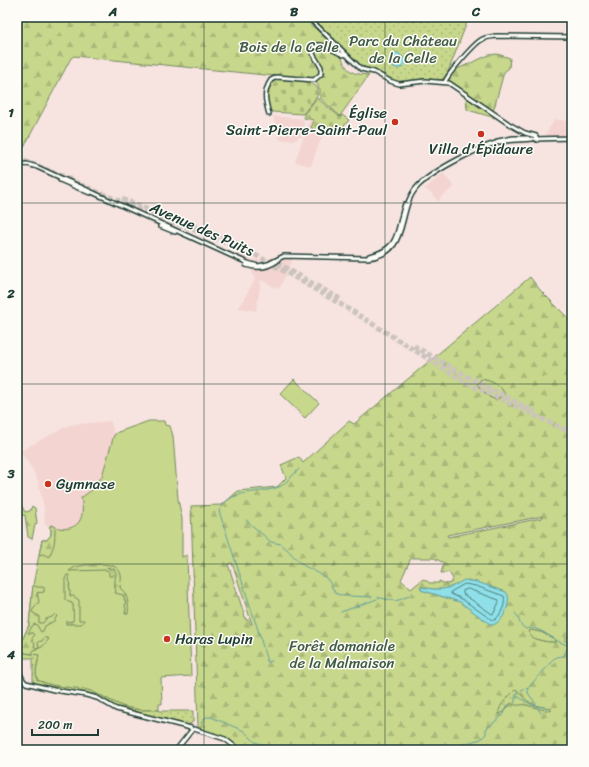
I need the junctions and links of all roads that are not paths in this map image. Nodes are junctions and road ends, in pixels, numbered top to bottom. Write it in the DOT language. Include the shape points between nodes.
graph roads {
  1 [pos="308,17"];
  2 [pos="572,37"];
  3 [pos="336,44"];
  4 [pos="332,50"];
  5 [pos="346,54"];
  6 [pos="445,82"];
  7 [pos="269,114"];
  8 [pos="572,138"];
  9 [pos="537,140"];
  10 [pos="17,165"];
  11 [pos="17,667"];
  12 [pos="192,729"];
  13 [pos="176,750"];
  14 [pos="239,750"];
  1 -- 3 [label="street"];
  2 -- 6 [label="street" via="515,36 481,40"];
  3 -- 4 [label="street"];
  3 -- 5 [label="street"];
  4 -- 5 [label="street"];
  4 -- 7 [label="street" via="321,44 314,46 313,54 322,69 314,80 277,77 271,80 265,92"];
  5 -- 6 [label="street" via="361,69 377,73 399,84"];
  6 -- 9 [label="street" via="519,130 536,136"];
  8 -- 9 [label="street"];
  9 -- 10 [label="street, Avenue des Puits" via="504,139 434,171 409,195 399,230 393,242 384,250 365,257 282,258 268,266 260,267 252,267 37,167"];
  11 -- 12 [label="street" via="24,681 28,683 97,698 120,711"];
  12 -- 13 [label="street"];
  12 -- 14 [label="street" via="225,739"];
}
